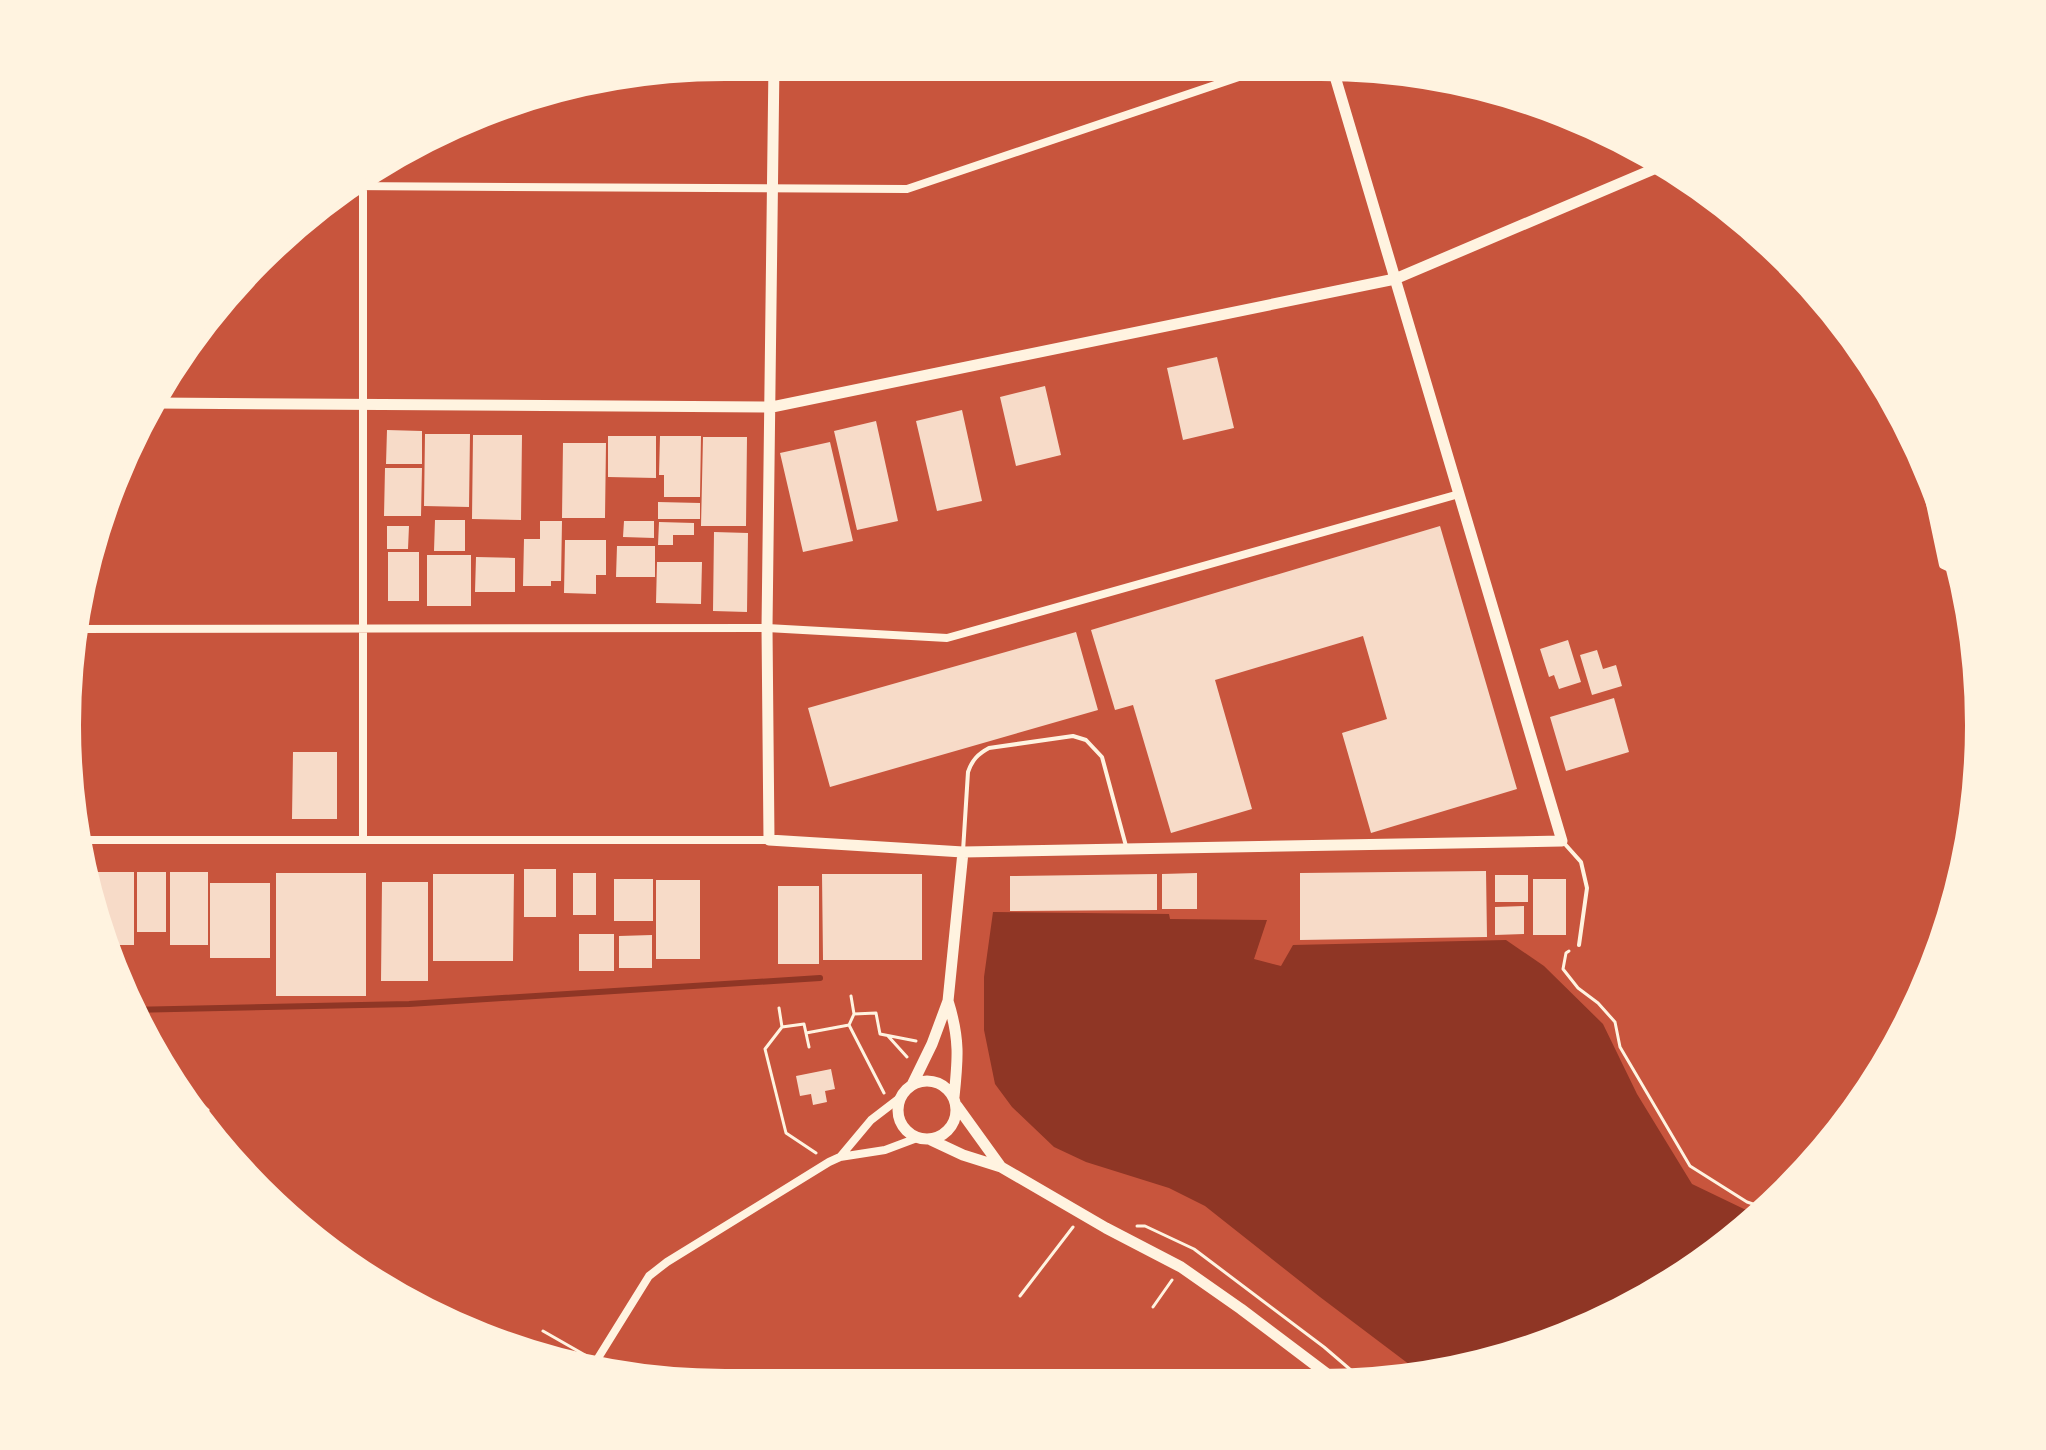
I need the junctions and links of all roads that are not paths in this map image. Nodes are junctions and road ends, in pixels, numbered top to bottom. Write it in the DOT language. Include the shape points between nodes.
graph roads {
  1 [pos="774,76"];
  2 [pos="1242,76"];
  3 [pos="1335,76"];
  4 [pos="1655,169"];
  5 [pos="363,186"];
  6 [pos="773,189"];
  7 [pos="1395,279"];
  8 [pos="161,403"];
  9 [pos="363,404"];
  10 [pos="772,407"];
  11 [pos="1459,494"];
  12 [pos="1929,497"];
  13 [pos="1951,569"];
  14 [pos="363,627"];
  15 [pos="767,628"];
  16 [pos="84,629"];
  17 [pos="363,839"];
  18 [pos="86,840"];
  19 [pos="769,840"];
  20 [pos="1562,841"];
  21 [pos="1127,849"];
  22 [pos="963,852"];
  23 [pos="1579,945"];
  24 [pos="948,1001"];
  25 [pos="912,1085"];
  26 [pos="901,1097"];
  27 [pos="955,1101"];
  28 [pos="917,1138"];
  29 [pos="931,1140"];
  30 [pos="840,1157"];
  31 [pos="1001,1167"];
  32 [pos="596,1362"];
  33 [pos="1327,1374"];
  1 -- 6 [label="street"];
  2 -- 6 [label="street" via="907,189"];
  3 -- 7 [label="street"];
  4 -- 7 [label="street"];
  5 -- 6 [label="street"];
  5 -- 9 [label="street"];
  6 -- 10 [label="street"];
  7 -- 10 [label="street"];
  7 -- 11 [label="street"];
  8 -- 9 [label="street"];
  9 -- 10 [label="street"];
  9 -- 14 [label="street"];
  10 -- 15 [label="street"];
  11 -- 15 [label="street" via="947,638"];
  11 -- 20 [label="street"];
  12 -- 13 [label="street" via="1943,565"];
  14 -- 15 [label="street"];
  14 -- 16 [label="street"];
  14 -- 17 [label="street"];
  15 -- 19 [label="street"];
  17 -- 18 [label="street"];
  17 -- 19 [label="street"];
  19 -- 22 [label="street"];
  20 -- 21 [label="street"];
  20 -- 23 [label="lane" via="1581,862 1587,888"];
  21 -- 22 [label="street"];
  21 -- 22 [label="lane" via="1102,757 1086,740 1073,736 980,752 968,772"];
  22 -- 24 [label="street"];
  24 -- 25 [label="street"];
  24 -- 27 [label="street" via="959,1052"];
  25 -- 26 [label="street"];
  25 -- 27 [label="street" via="935,1081"];
  26 -- 28 [label="street" via="900,1122"];
  26 -- 30 [label="street"];
  27 -- 29 [label="street" via="955,1122"];
  27 -- 31 [label="street"];
  28 -- 29 [label="street"];
  28 -- 30 [label="street" via="875,1153"];
  29 -- 31 [label="street"];
  30 -- 32 [label="street" via="649,1276"];
  31 -- 33 [label="street" via="1181,1267"];
}
